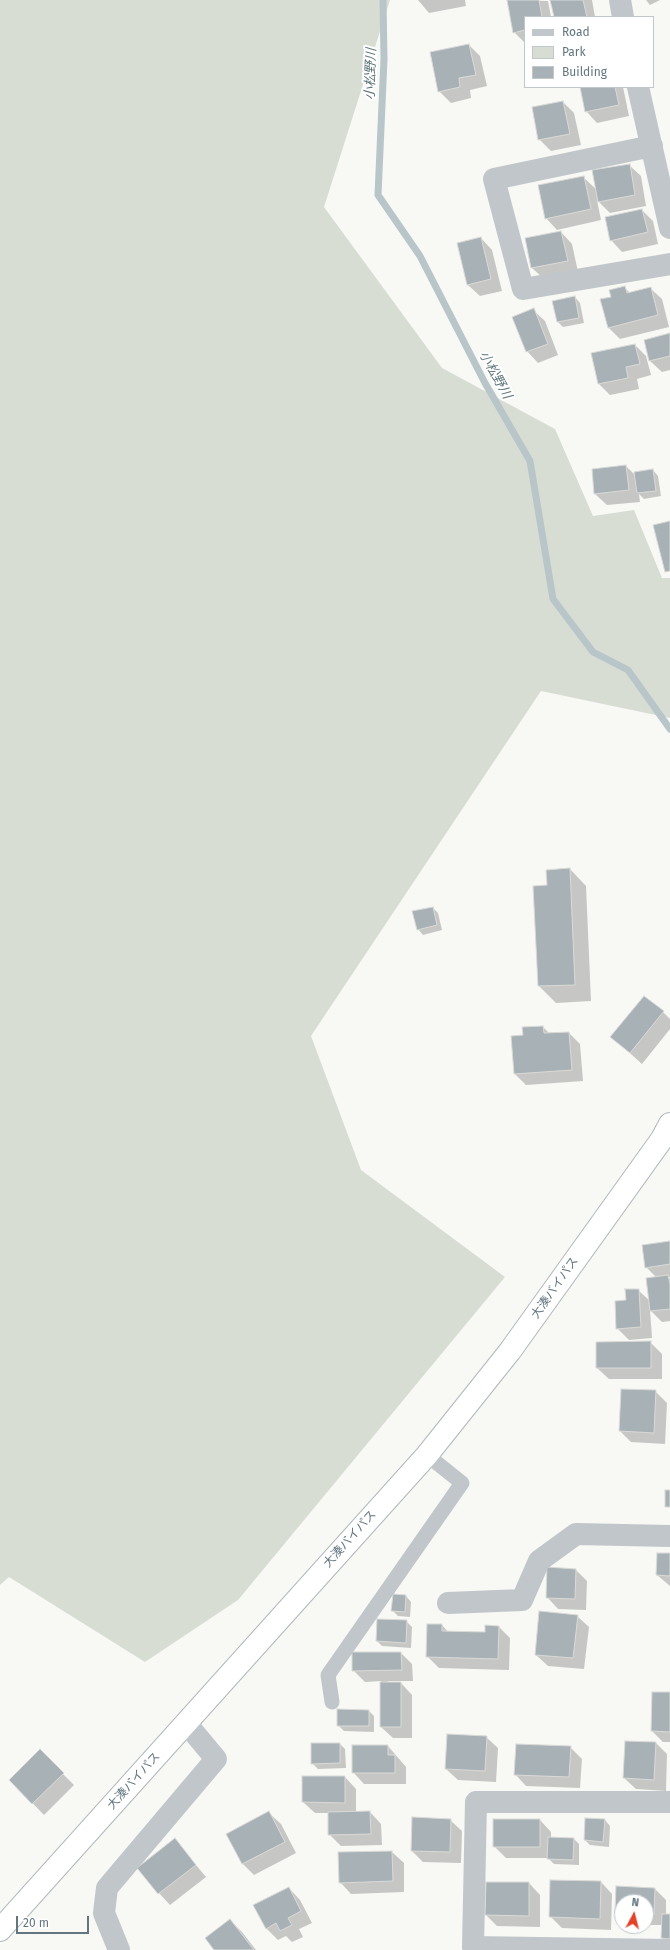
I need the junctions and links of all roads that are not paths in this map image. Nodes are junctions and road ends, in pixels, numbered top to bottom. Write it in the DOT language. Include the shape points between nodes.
graph roads {
  1 [pos="620,0"];
  2 [pos="623,16"];
  3 [pos="638,88"];
  4 [pos="652,146"];
  5 [pos="670,228"];
  6 [pos="670,264"];
  7 [pos="670,1124"];
  8 [pos="426,1455"];
  9 [pos="670,1536"];
  10 [pos="448,1603"];
  11 [pos="332,1702"];
  12 [pos="186,1723"];
  13 [pos="670,1802"];
  14 [pos="0,1930"];
  15 [pos="557,1949"];
  16 [pos="119,1950"];
  17 [pos="670,1950"];
  1 -- 2 [label="street"];
  3 -- 4 [label="street"];
  4 -- 5 [label="street"];
  4 -- 6 [label="street" via="494,179 523,289"];
  7 -- 8 [label="highway, 大湊バイパス" via="662,1139 510,1351"];
  8 -- 11 [label="lane" via="462,1483 328,1675"];
  8 -- 12 [label="highway, 大湊バイパス"];
  9 -- 10 [label="street" via="576,1534 539,1562 522,1600"];
  12 -- 14 [label="highway, 大湊バイパス"];
  12 -- 16 [label="street" via="216,1759 107,1888 104,1913"];
  13 -- 15 [label="street" via="476,1802 473,1947"];
  15 -- 17 [label="street"];
}
